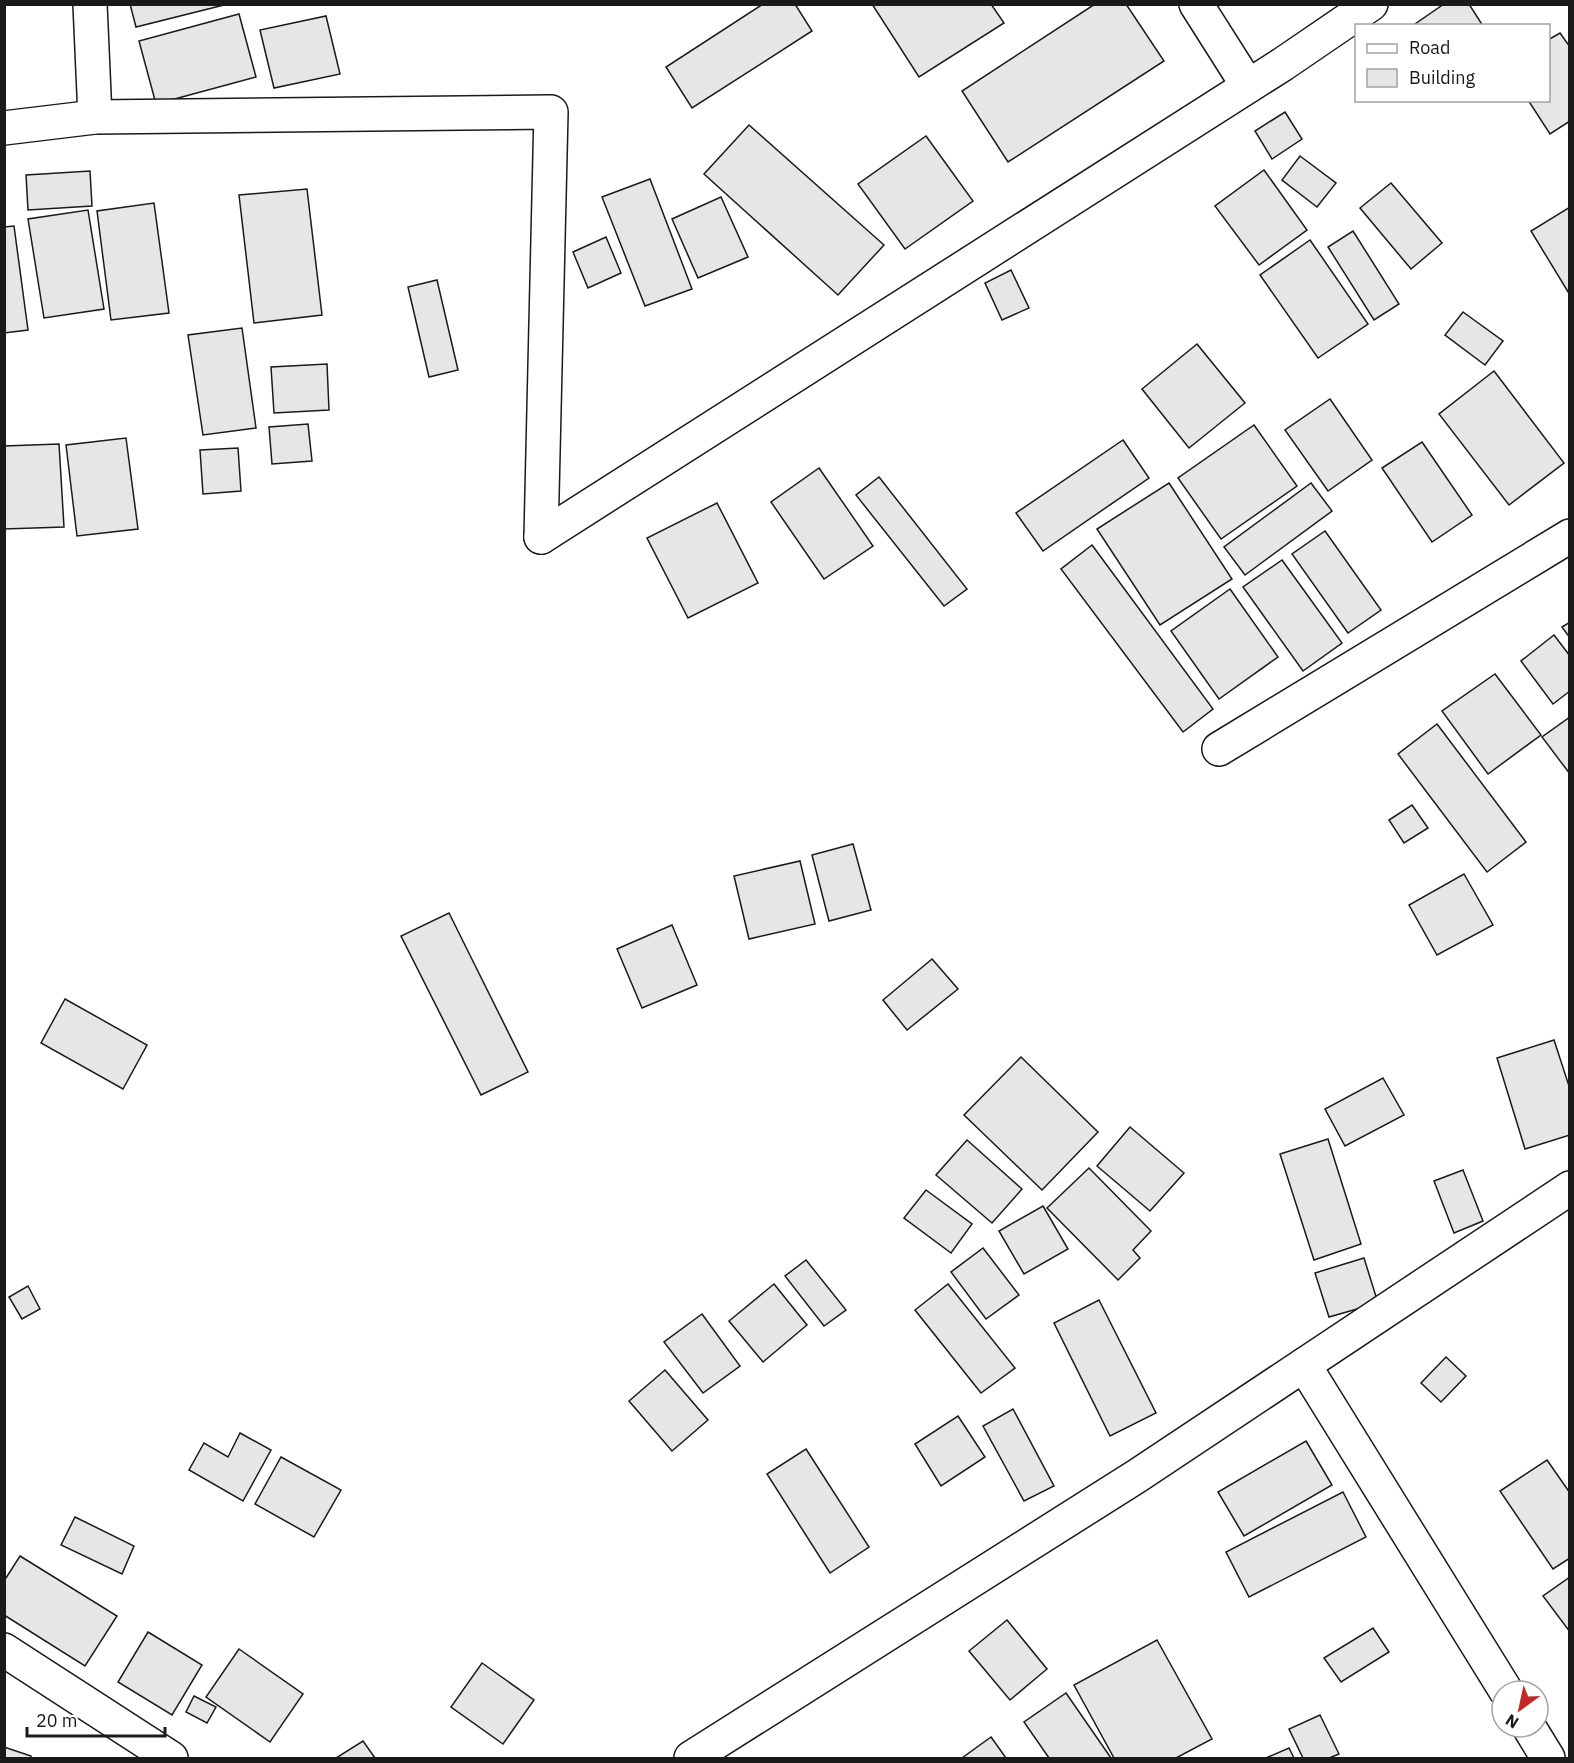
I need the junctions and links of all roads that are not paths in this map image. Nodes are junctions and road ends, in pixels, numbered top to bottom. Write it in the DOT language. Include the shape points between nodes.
graph roads {
  1 [pos="90,4"];
  2 [pos="1196,4"];
  3 [pos="1371,4"];
  4 [pos="1248,86"];
  5 [pos="95,117"];
  6 [pos="4,128"];
  7 [pos="1569,536"];
  8 [pos="1219,749"];
  9 [pos="1569,1188"];
  10 [pos="1304,1365"];
  11 [pos="4,1650"];
  12 [pos="1499,1679"];
  13 [pos="1536,1739"];
  14 [pos="171,1758"];
  15 [pos="691,1758"];
  16 [pos="1548,1758"];
  1 -- 5 [label="street"];
  2 -- 4 [label="street"];
  3 -- 4 [label="street"];
  4 -- 5 [label="street" via="541,537 551,112"];
  5 -- 6 [label="street"];
  7 -- 8 [label="street"];
  9 -- 10 [label="street"];
  10 -- 12 [label="street"];
  10 -- 15 [label="street" via="1137,1476"];
  11 -- 14 [label="street"];
  13 -- 16 [label="street"];
}
